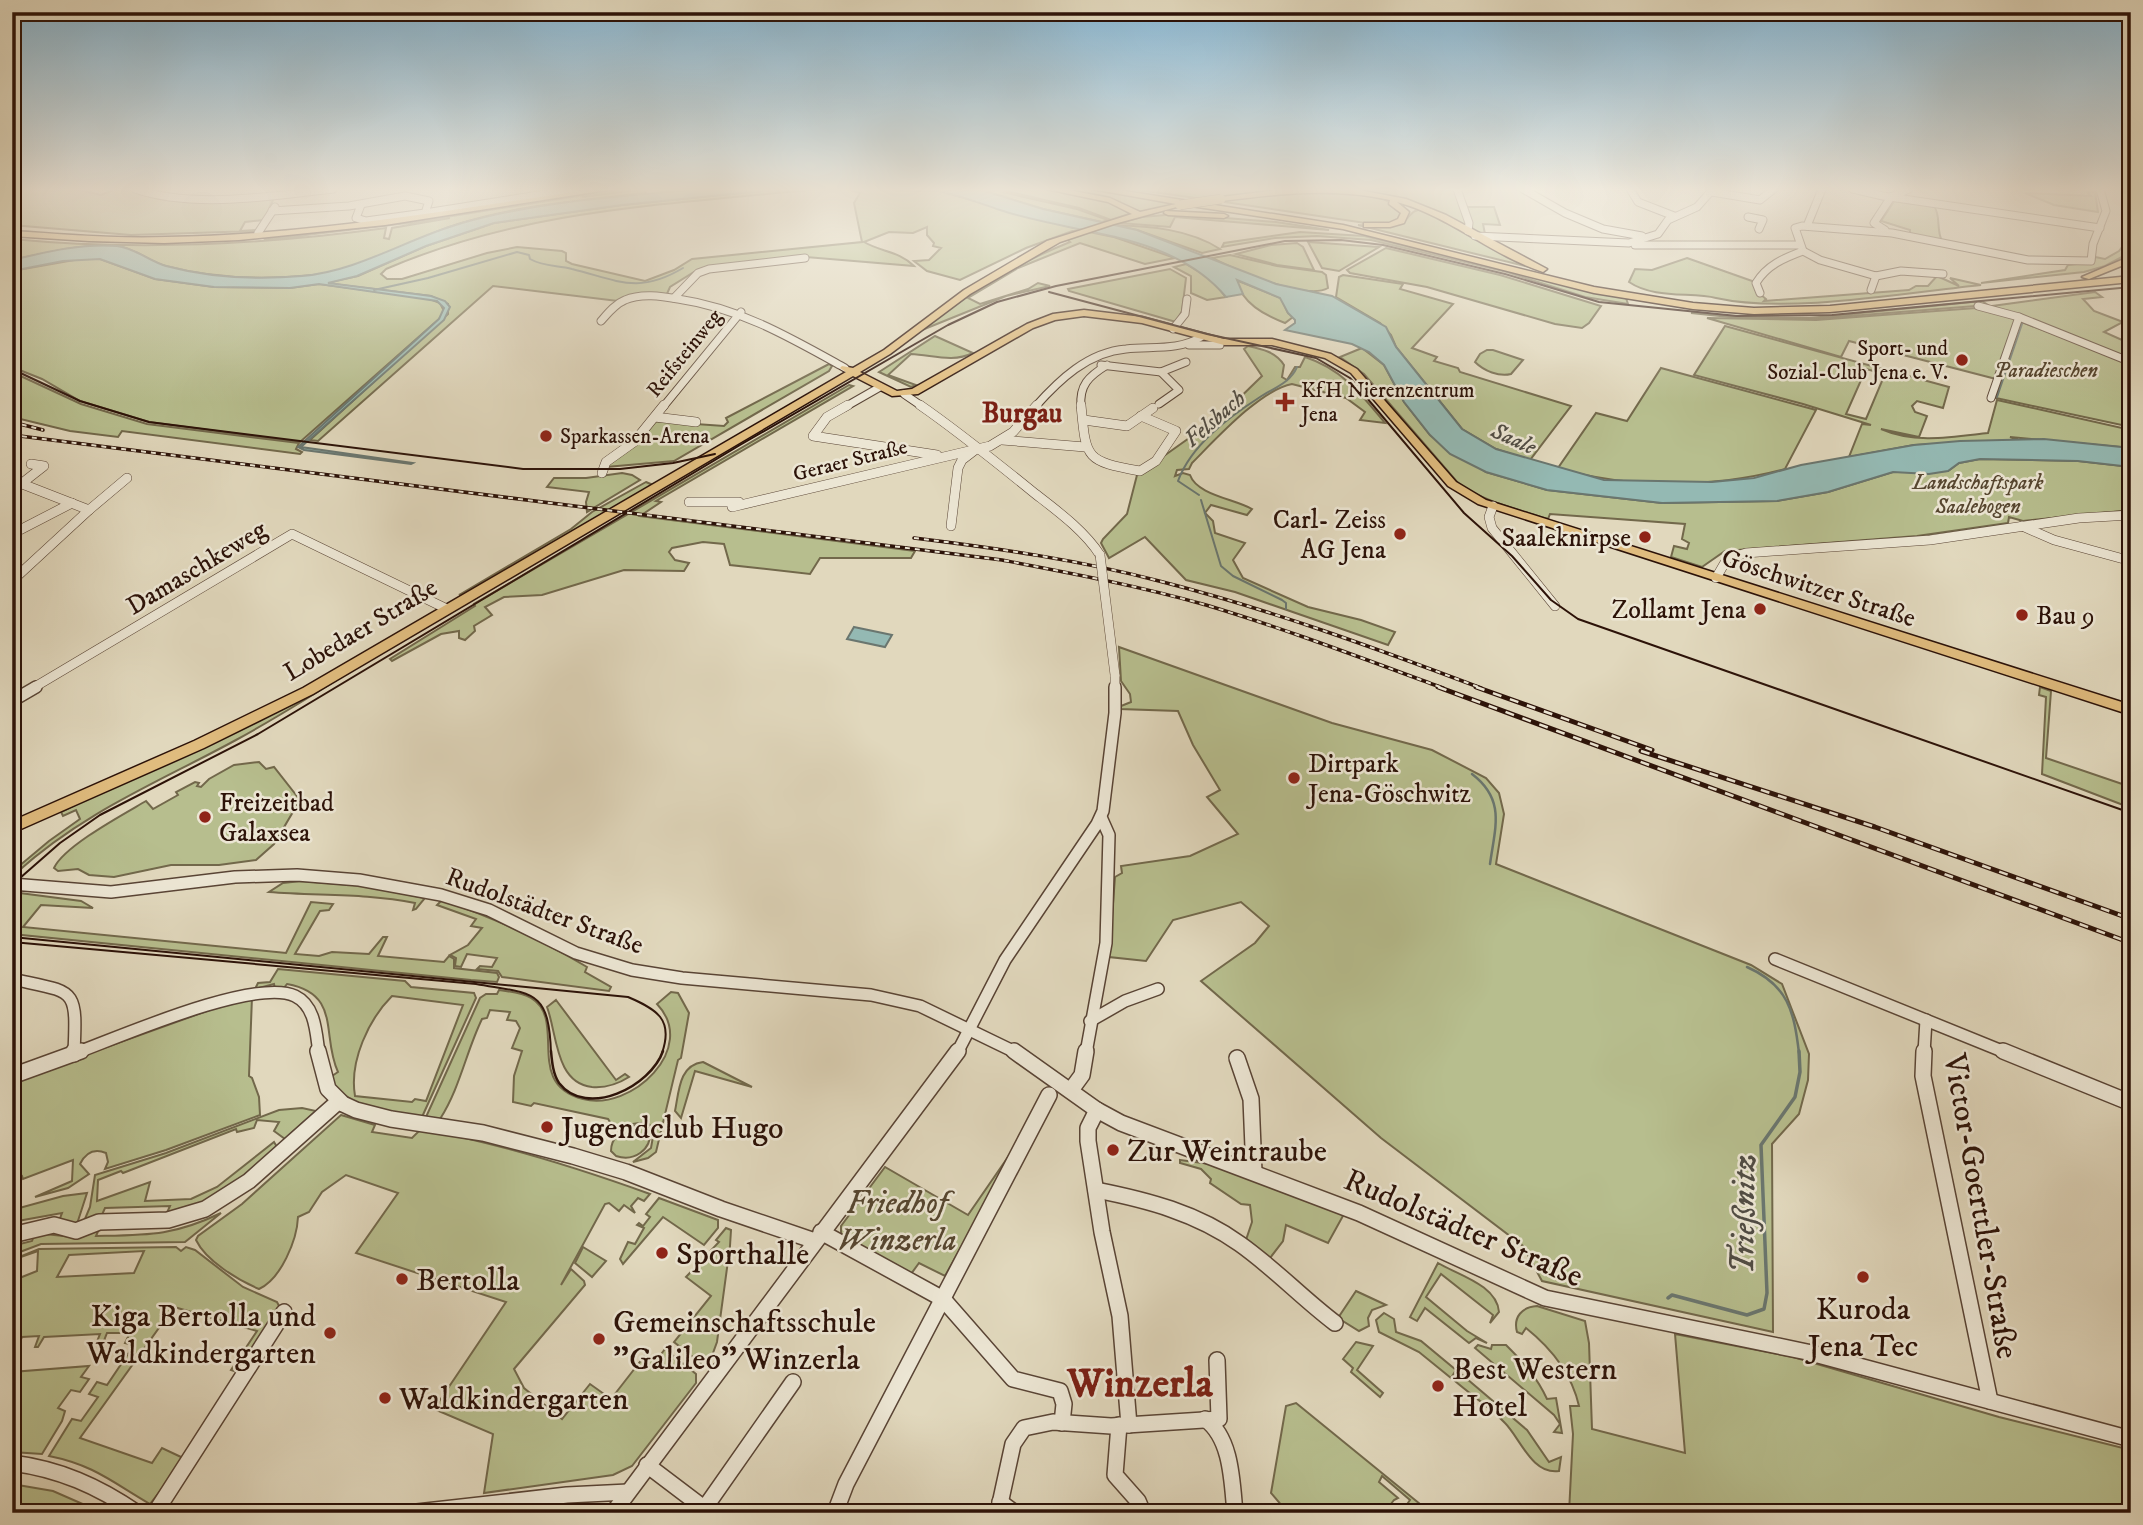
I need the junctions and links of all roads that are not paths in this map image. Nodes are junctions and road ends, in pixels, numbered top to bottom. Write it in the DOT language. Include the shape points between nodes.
graph roads {
  1 [pos="784,260"];
  2 [pos="1023,260"];
  3 [pos="1476,260"];
  4 [pos="1495,260"];
  5 [pos="1521,260"];
  6 [pos="1779,260"];
  7 [pos="1821,260"];
  8 [pos="2039,260"];
  9 [pos="2091,260"];
  10 [pos="2128,260"];
  11 [pos="2131,273"];
  12 [pos="1943,274"];
  13 [pos="1876,276"];
  14 [pos="2084,278"];
  15 [pos="2131,279"];
  16 [pos="1570,280"];
  17 [pos="1871,290"];
  18 [pos="1760,293"];
  19 [pos="674,298"];
  20 [pos="1187,299"];
  21 [pos="1978,306"];
  22 [pos="741,312"];
  23 [pos="2019,317"];
  24 [pos="601,321"];
  25 [pos="1173,329"];
  26 [pos="1201,337"];
  27 [pos="1187,345"];
  28 [pos="1220,345"];
  29 [pos="1186,362"];
  30 [pos="2131,362"];
  31 [pos="1107,365"];
  32 [pos="853,367"];
  33 [pos="1078,368"];
  34 [pos="1161,372"];
  35 [pos="880,387"];
  36 [pos="904,394"];
  37 [pos="1991,398"];
  38 [pos="1141,416"];
  39 [pos="655,417"];
  40 [pos="1084,420"];
  41 [pos="696,422"];
  42 [pos="1002,440"];
  43 [pos="1085,447"];
  44 [pos="977,448"];
  45 [pos="939,456"];
  46 [pos="32,464"];
  47 [pos="602,473"];
  48 [pos="127,478"];
  49 [pos="19,483"];
  50 [pos="12,492"];
  51 [pos="690,502"];
  52 [pos="72,503"];
  53 [pos="747,503"];
  54 [pos="1493,506"];
  55 [pos="732,507"];
  56 [pos="89,510"];
  57 [pos="2131,514"];
  58 [pos="951,526"];
  59 [pos="2022,526"];
  60 [pos="12,534"];
  61 [pos="2131,561"];
  62 [pos="1716,578"];
  63 [pos="12,581"];
  64 [pos="1555,606"];
  65 [pos="444,608"];
  66 [pos="12,701"];
  67 [pos="2131,710"];
  68 [pos="1101,817"];
  69 [pos="12,827"];
  70 [pos="12,884"];
  71 [pos="1775,959"];
  72 [pos="12,979"];
  73 [pos="1158,989"];
  74 [pos="1926,1020"];
  75 [pos="1090,1021"];
  76 [pos="970,1028"];
  77 [pos="74,1054"];
  78 [pos="1237,1058"];
  79 [pos="12,1076"];
  80 [pos="1071,1090"];
  81 [pos="1049,1095"];
  82 [pos="339,1101"];
  83 [pos="2131,1103"];
  84 [pos="1097,1110"];
  85 [pos="1254,1172"];
  86 [pos="1096,1190"];
  87 [pos="12,1235"];
  88 [pos="818,1237"];
  89 [pos="943,1299"];
  90 [pos="284,1311"];
  91 [pos="1335,1323"];
  92 [pos="1217,1360"];
  93 [pos="793,1382"];
  94 [pos="1990,1401"];
  95 [pos="1204,1419"];
  96 [pos="1062,1423"];
  97 [pos="1124,1425"];
  98 [pos="2131,1439"];
  99 [pos="12,1463"];
  100 [pos="647,1465"];
  101 [pos="628,1492"];
  102 [pos="999,1507"];
  103 [pos="707,1511"];
  104 [pos="137,1513"];
  105 [pos="155,1513"];
  106 [pos="408,1513"];
  107 [pos="613,1513"];
  108 [pos="835,1513"];
  109 [pos="1016,1513"];
  110 [pos="1143,1513"];
  111 [pos="1235,1513"];
  1 -- 19 [label="street" via="709,268"];
  2 -- 32 [label="main road, Lobedaer Straße" via="967,292 906,340"];
  3 -- 15 [label="main road" via="1601,292 1673,304 1785,311"];
  4 -- 16 [label="main road"];
  5 -- 16 [label="main road, Lobedaer Straße"];
  6 -- 18 [label="street" via="1756,283"];
  7 -- 13 [label="street"];
  8 -- 9 [label="street"];
  10 -- 14 [label="main road"];
  11 -- 14 [label="main road"];
  12 -- 13 [label="street" via="1902,271"];
  13 -- 17 [label="street"];
  14 -- 16 [label="main road" via="1776,306 1679,300"];
  19 -- 22 [label="street"];
  19 -- 24 [label="street" via="632,298 618,304"];
  20 -- 25 [label="street" via="1185,314"];
  21 -- 23 [label="street"];
  22 -- 32 [label="street"];
  22 -- 39 [label="street, Reifsteinweg"];
  23 -- 30 [label="street"];
  23 -- 37 [label="street"];
  25 -- 26 [label="main road, Göschwitzer Straße"];
  25 -- 36 [label="main road, Göschwitzer Straße" via="1102,313 1053,317"];
  26 -- 27 [label="street"];
  26 -- 54 [label="main road, Göschwitzer Straße" via="1293,346 1346,365 1452,484"];
  27 -- 28 [label="street"];
  27 -- 33 [label="street" via="1113,349"];
  29 -- 34 [label="street"];
  31 -- 33 [label="street"];
  31 -- 34 [label="street"];
  31 -- 40 [label="street" via="1090,374 1081,389"];
  32 -- 35 [label="main road"];
  32 -- 36 [label="main road"];
  32 -- 65 [label="main road, Lobedaer Straße"];
  33 -- 42 [label="street" via="1055,386 1018,430"];
  34 -- 38 [label="street" via="1179,390"];
  35 -- 36 [label="main road"];
  35 -- 45 [label="street" via="827,417 813,436"];
  36 -- 44 [label="street"];
  38 -- 40 [label="street" via="1127,426"];
  38 -- 43 [label="street" via="1176,431 1156,461 1140,471 1096,461"];
  39 -- 41 [label="street, Reifsteinweg"];
  39 -- 47 [label="street, Reifsteinweg" via="634,442 606,462"];
  40 -- 43 [label="street"];
  42 -- 43 [label="street"];
  42 -- 44 [label="street, Geraer Straße"];
  44 -- 45 [label="street, Geraer Straße"];
  44 -- 58 [label="street" via="958,468"];
  44 -- 68 [label="street, bridge" via="1092,542 1100,555 1115,676 1115,713"];
  45 -- 53 [label="street, Geraer Straße"];
  46 -- 49 [label="street" via="44,466"];
  48 -- 56 [label="street"];
  49 -- 50 [label="street"];
  49 -- 52 [label="street"];
  51 -- 53 [label="street"];
  52 -- 56 [label="street"];
  52 -- 60 [label="street"];
  53 -- 55 [label="street, Geraer Straße"];
  54 -- 62 [label="main road, Göschwitzer Straße"];
  54 -- 64 [label="street" via="1492,528"];
  56 -- 63 [label="street"];
  57 -- 59 [label="street"];
  59 -- 61 [label="street" via="2054,540"];
  59 -- 62 [label="street" via="1930,540 1746,553 1727,559"];
  62 -- 67 [label="main road, Göschwitzer Straße"];
  65 -- 66 [label="street, Damaschkeweg" via="292,534"];
  65 -- 69 [label="main road, Lobedaer Straße" via="305,693"];
  68 -- 75 [label="street" via="1108,835 1106,943"];
  68 -- 76 [label="street" via="1026,927"];
  70 -- 76 [label="street, Rudolstädter Straße" via="97,892 266,875 359,880 470,902 576,953 632,970 852,993 919,1006"];
  71 -- 74 [label="street"];
  72 -- 77 [label="street" via="70,996 76,1007"];
  73 -- 75 [label="street"];
  74 -- 83 [label="street"];
  74 -- 94 [label="street, Victor-Goerttler-Straße" via="1923,1076"];
  75 -- 80 [label="street" via="1082,1075"];
  76 -- 80 [label="street, Rudolstädter Straße" via="1023,1056"];
  76 -- 88 [label="street" via="957,1053"];
  77 -- 79 [label="street"];
  77 -- 82 [label="street" via="229,998 281,992 312,1011 322,1071"];
  78 -- 85 [label="street" via="1251,1094"];
  80 -- 84 [label="street, Rudolstädter Straße"];
  81 -- 89 [label="street"];
  82 -- 87 [label="street" via="248,1181 205,1209 168,1220 99,1222 76,1231 54,1226"];
  82 -- 88 [label="street" via="360,1111 482,1133 622,1171"];
  84 -- 85 [label="street, Rudolstädter Straße"];
  84 -- 86 [label="street" via="1088,1128"];
  85 -- 94 [label="street, Rudolstädter Straße" via="1359,1213 1545,1298 1807,1352"];
  86 -- 91 [label="street" via="1152,1202 1207,1223 1251,1252"];
  86 -- 97 [label="street" via="1120,1316"];
  88 -- 89 [label="street"];
  88 -- 100 [label="street"];
  89 -- 96 [label="street" via="1011,1378 1060,1391"];
  89 -- 108 [label="street"];
  90 -- 105 [label="street"];
  92 -- 95 [label="street" via="1219,1419"];
  93 -- 103 [label="street"];
  94 -- 98 [label="street, Rudolstädter Straße"];
  95 -- 97 [label="street"];
  95 -- 111 [label="street" via="1214,1425 1222,1440"];
  96 -- 97 [label="street"];
  96 -- 102 [label="street" via="1030,1425 1019,1432"];
  97 -- 110 [label="street" via="1115,1475 1138,1498"];
  99 -- 104 [label="street" via="87,1481"];
  100 -- 101 [label="street"];
  100 -- 103 [label="street"];
  101 -- 106 [label="street"];
  101 -- 107 [label="street"];
  102 -- 109 [label="street"];
}
